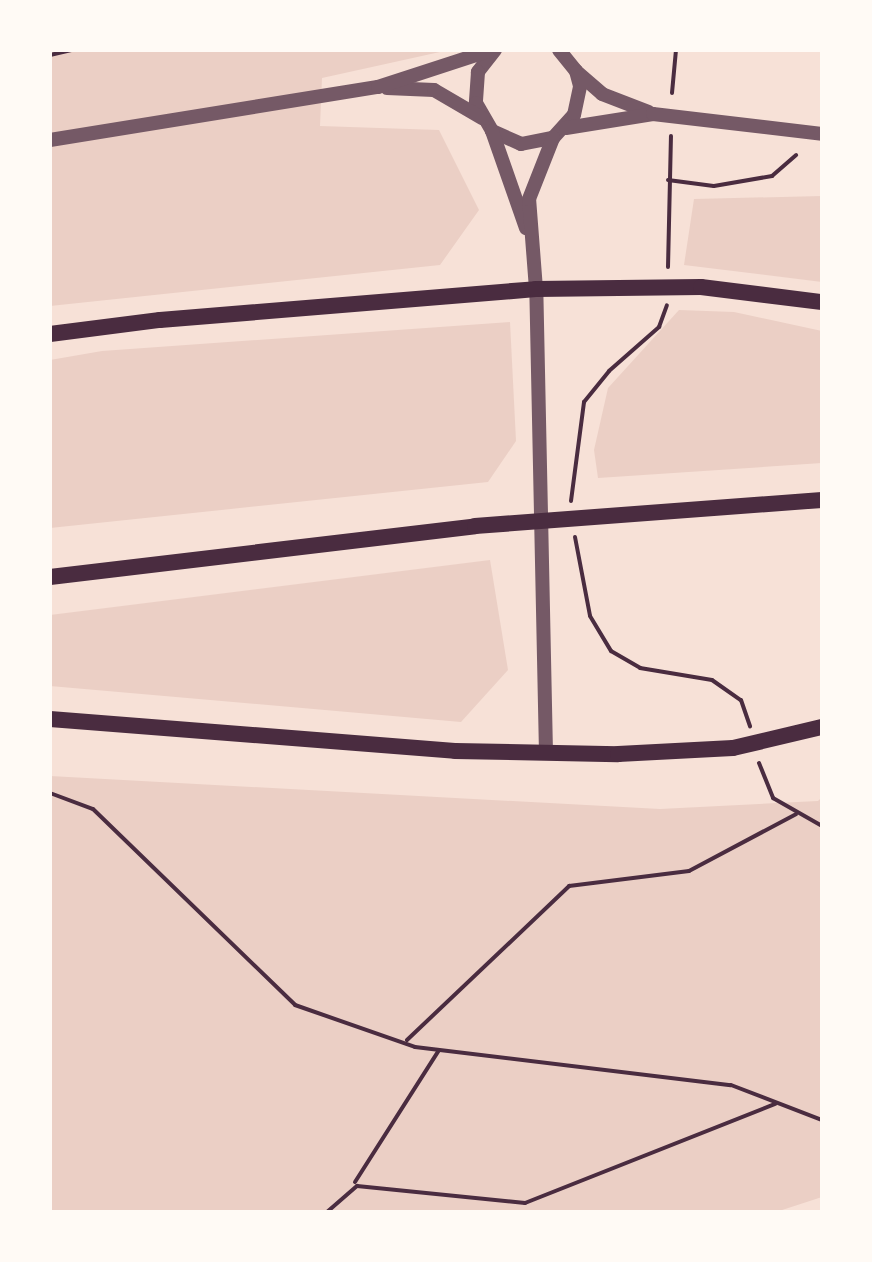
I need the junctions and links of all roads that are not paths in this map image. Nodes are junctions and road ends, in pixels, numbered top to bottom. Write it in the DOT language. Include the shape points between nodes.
graph roads {
  1 [pos="493,50"];
  2 [pos="567,57"];
  3 [pos="378,87"];
  4 [pos="653,114"];
  5 [pos="482,118"];
  6 [pos="492,131"];
  7 [pos="560,133"];
  8 [pos="822,134"];
  9 [pos="50,140"];
  10 [pos="530,238"];
  11 [pos="536,289"];
  12 [pos="822,302"];
  13 [pos="50,334"];
  14 [pos="822,500"];
  15 [pos="50,577"];
  16 [pos="50,719"];
  17 [pos="822,727"];
  18 [pos="546,753"];
  1 -- 3 [label="street"];
  1 -- 5 [label="street" via="478,72 475,88"];
  2 -- 4 [label="street" via="602,94"];
  2 -- 7 [label="street" via="579,101"];
  3 -- 5 [label="street" via="434,90"];
  3 -- 9 [label="street"];
  4 -- 7 [label="street"];
  4 -- 8 [label="street"];
  5 -- 6 [label="street"];
  6 -- 7 [label="street" via="521,144"];
  6 -- 10 [label="street"];
  7 -- 10 [label="street" via="533,178"];
  10 -- 11 [label="street"];
  11 -- 12 [label="main road" via="701,287"];
  11 -- 13 [label="main road"];
  11 -- 18 [label="street"];
  14 -- 15 [label="main road" via="475,526"];
  16 -- 18 [label="main road" via="455,751"];
  17 -- 18 [label="main road" via="733,748"];
}
